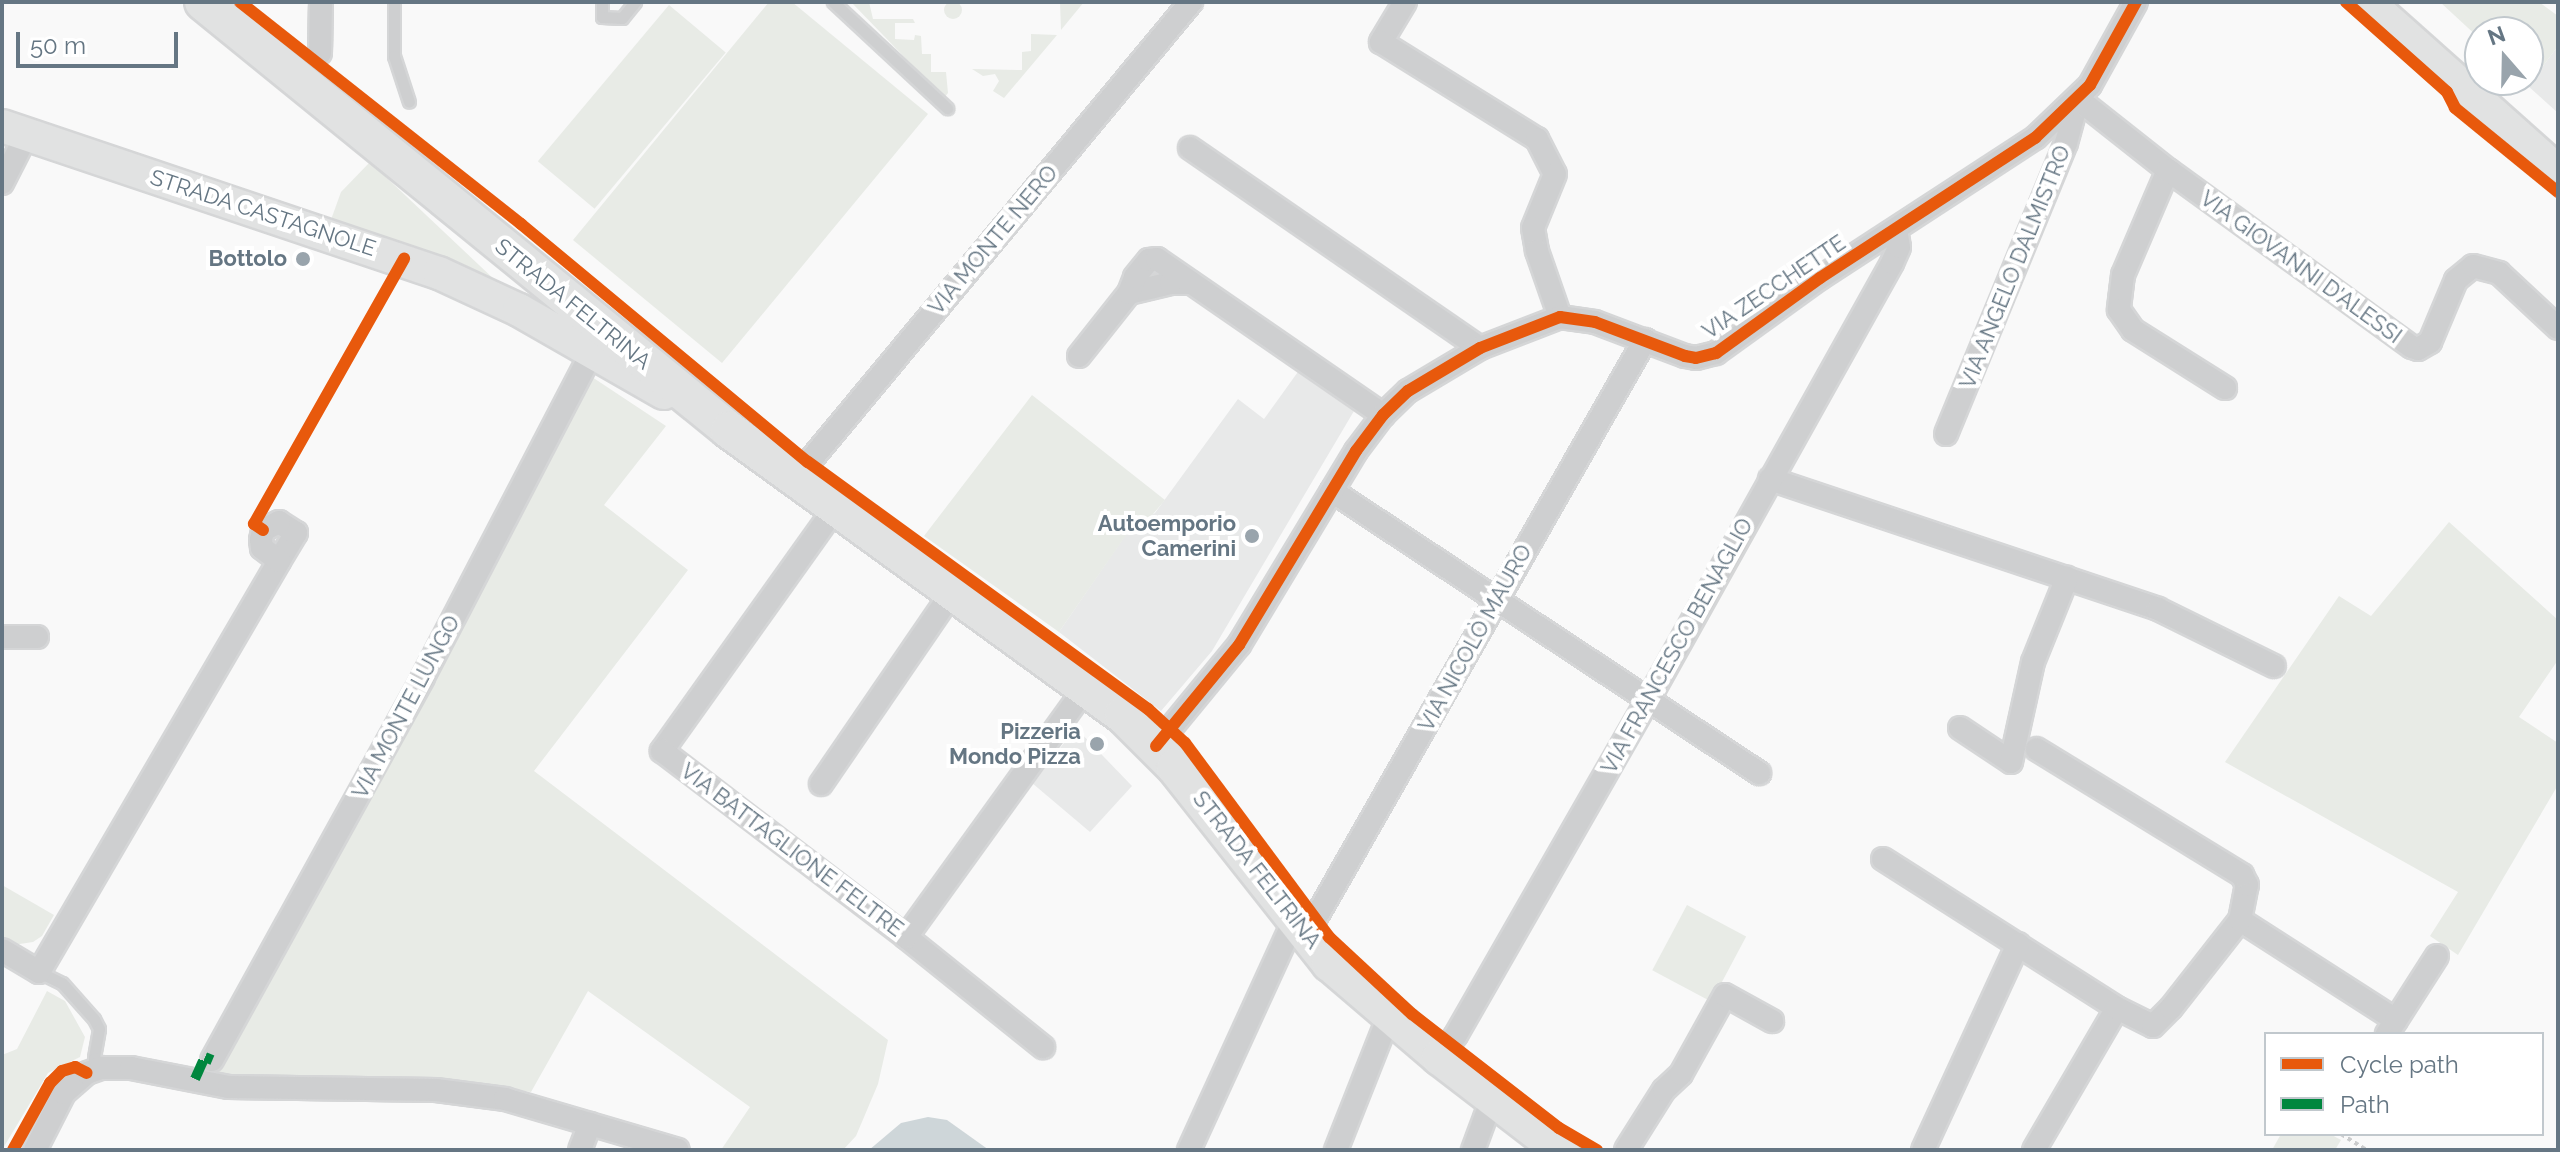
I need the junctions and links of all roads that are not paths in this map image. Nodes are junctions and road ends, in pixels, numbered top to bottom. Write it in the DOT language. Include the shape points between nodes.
graph roads {
  1 [pos="203,2"];
  2 [pos="321,2"];
  3 [pos="394,2"];
  4 [pos="602,2"];
  5 [pos="635,2"];
  6 [pos="833,2"];
  7 [pos="1191,2"];
  8 [pos="1405,2"];
  9 [pos="2136,2"];
  10 [pos="2368,2"];
  11 [pos="2399,2"];
  12 [pos="320,53"];
  13 [pos="2464,62"];
  14 [pos="2502,96"];
  15 [pos="2078,99"];
  16 [pos="409,102"];
  17 [pos="947,108"];
  18 [pos="14,130"];
  19 [pos="2558,146"];
  20 [pos="1190,148"];
  21 [pos="2168,170"];
  22 [pos="2558,171"];
  23 [pos="2,183"];
  24 [pos="1896,230"];
  25 [pos="1560,317"];
  26 [pos="2558,328"];
  27 [pos="1645,340"];
  28 [pos="1480,348"];
  29 [pos="593,350"];
  30 [pos="1079,356"];
  31 [pos="2225,388"];
  32 [pos="1383,415"];
  33 [pos="729,430"];
  34 [pos="1946,434"];
  35 [pos="795,479"];
  36 [pos="1770,479"];
  37 [pos="1332,491"];
  38 [pos="836,507"];
  39 [pos="279,561"];
  40 [pos="2067,578"];
  41 [pos="954,590"];
  42 [pos="1496,600"];
  43 [pos="2,637"];
  44 [pos="37,637"];
  45 [pos="2274,666"];
  46 [pos="1086,687"];
  47 [pos="1648,700"];
  48 [pos="1960,728"];
  49 [pos="1156,746"];
  50 [pos="2036,749"];
  51 [pos="1759,773"];
  52 [pos="821,784"];
  53 [pos="1883,859"];
  54 [pos="2240,920"];
  55 [pos="1300,928"];
  56 [pos="906,937"];
  57 [pos="2018,944"];
  58 [pos="2,950"];
  59 [pos="2437,956"];
  60 [pos="39,972"];
  61 [pos="2117,1008"];
  62 [pos="1389,1016"];
  63 [pos="1772,1021"];
  64 [pos="2392,1027"];
  65 [pos="1043,1047"];
  66 [pos="1440,1057"];
  67 [pos="212,1060"];
  68 [pos="101,1068"];
  69 [pos="1492,1099"];
  70 [pos="590,1124"];
  71 [pos="35,1150"];
  72 [pos="580,1150"];
  73 [pos="678,1150"];
  74 [pos="1189,1150"];
  75 [pos="1336,1150"];
  76 [pos="1473,1150"];
  77 [pos="1561,1150"];
  78 [pos="1626,1150"];
  79 [pos="1923,1150"];
  80 [pos="2034,1150"];
  1 -- 33 [label="main road, STRADA FELTRINA"];
  2 -- 12 [label="street"];
  3 -- 16 [label="lane" via="394,56"];
  4 -- 5 [label="lane" via="602,17 622,18"];
  6 -- 17 [label="lane"];
  7 -- 35 [label="street, VIA MONTE NERO"];
  8 -- 25 [label="street" via="1381,42 1537,139 1555,174 1533,228"];
  9 -- 15 [label="street, VIA ZECCHETTE"];
  10 -- 22 [label="main road"];
  11 -- 13 [label="main road"];
  14 -- 19 [label="main road"];
  15 -- 21 [label="street, VIA GIOVANNI D'ALESSI"];
  15 -- 24 [label="street, VIA ZECCHETTE" via="2013,154"];
  15 -- 34 [label="street, VIA ANGELO DALMISTRO" via="2066,143"];
  18 -- 23 [label="street"];
  18 -- 29 [label="main road, STRADA CASTAGNOLE" via="427,268"];
  20 -- 28 [label="street"];
  21 -- 26 [label="street, VIA GIOVANNI D'ALESSI" via="2412,347 2430,342 2456,280 2473,266 2499,273"];
  21 -- 31 [label="street" via="2123,275 2119,310 2133,330"];
  24 -- 27 [label="street, VIA ZECCHETTE" via="1716,353 1696,358"];
  24 -- 36 [label="street, VIA FRANCESCO BENAGLIO" via="1899,247 1892,263"];
  25 -- 27 [label="street, VIA ZECCHETTE" via="1595,322"];
  25 -- 28 [label="street"];
  27 -- 42 [label="street, VIA NICOLÒ MAURO"];
  28 -- 32 [label="street" via="1425,379"];
  29 -- 33 [label="main road, STRADA CASTAGNOLE"];
  29 -- 67 [label="street, VIA MONTE LUNGO" via="423,677"];
  30 -- 32 [label="street" via="1129,293 1135,277 1149,260 1157,259"];
  32 -- 37 [label="street"];
  33 -- 35 [label="main road, STRADA FELTRINA"];
  35 -- 38 [label="main road, STRADA FELTRINA"];
  36 -- 40 [label="street"];
  36 -- 47 [label="street, VIA FRANCESCO BENAGLIO"];
  37 -- 42 [label="street"];
  37 -- 49 [label="street" via="1239,645"];
  38 -- 41 [label="main road, STRADA FELTRINA"];
  38 -- 56 [label="street, VIA BATTAGLIONE FELTRE" via="662,751"];
  39 -- 60 [label="street"];
  40 -- 45 [label="street" via="2158,609"];
  40 -- 48 [label="street" via="2033,662 2011,762"];
  41 -- 46 [label="main road, STRADA FELTRINA"];
  41 -- 52 [label="street"];
  42 -- 47 [label="street"];
  42 -- 55 [label="street, VIA NICOLÒ MAURO"];
  43 -- 44 [label="street"];
  46 -- 49 [label="main road, STRADA FELTRINA"];
  46 -- 56 [label="street"];
  47 -- 51 [label="street"];
  47 -- 66 [label="street, VIA FRANCESCO BENAGLIO"];
  49 -- 55 [label="main road, STRADA FELTRINA"];
  50 -- 54 [label="street" via="2242,875 2247,885"];
  53 -- 57 [label="street"];
  54 -- 61 [label="street" via="2153,1026"];
  54 -- 64 [label="street"];
  55 -- 62 [label="main road, STRADA FELTRINA" via="1356,989"];
  55 -- 74 [label="street, VIA NICOLÒ MAURO"];
  56 -- 65 [label="street, VIA BATTAGLIONE FELTRE"];
  57 -- 61 [label="street"];
  57 -- 79 [label="street"];
  58 -- 60 [label="street"];
  59 -- 64 [label="street"];
  60 -- 68 [label="lane" via="62,983 94,1019 99,1029 94,1058"];
  61 -- 80 [label="street"];
  62 -- 66 [label="main road, STRADA FELTRINA"];
  62 -- 75 [label="street"];
  63 -- 78 [label="street" via="1725,995 1681,1074 1664,1090"];
  66 -- 69 [label="main road, STRADA FELTRINA"];
  68 -- 70 [label="street" via="131,1068 229,1087 436,1090 505,1099"];
  68 -- 71 [label="street" via="64,1093"];
  69 -- 76 [label="street"];
  69 -- 77 [label="main road, STRADA FELTRINA"];
  70 -- 72 [label="street"];
  70 -- 73 [label="street"];
}
